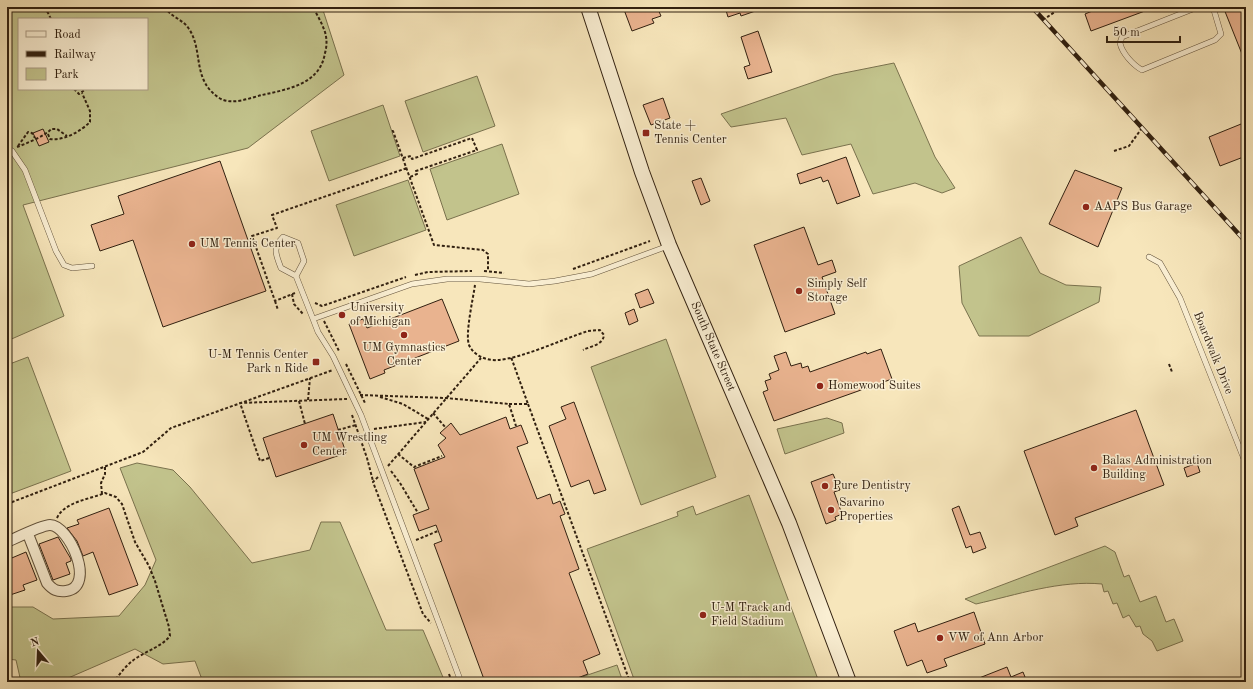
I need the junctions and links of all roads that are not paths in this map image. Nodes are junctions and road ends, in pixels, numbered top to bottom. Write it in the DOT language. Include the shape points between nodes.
graph roads {
  1 [pos="588,7"];
  2 [pos="1198,7"];
  3 [pos="1213,7"];
  4 [pos="12,151"];
  5 [pos="669,245"];
  6 [pos="1149,258"];
  7 [pos="92,266"];
  8 [pos="296,276"];
  9 [pos="313,319"];
  10 [pos="1246,464"];
  11 [pos="28,534"];
  12 [pos="7,542"];
  13 [pos="461,682"];
  14 [pos="849,682"];
  1 -- 5 [label="main road, South State Street" via="642,172"];
  2 -- 3 [label="lane" via="1122,37 1121,48 1142,70 1215,40 1221,34"];
  4 -- 7 [label="lane" via="25,170 56,251 64,265 72,268"];
  5 -- 9 [label="lane" via="574,279 529,284 447,279 412,284"];
  5 -- 14 [label="main road, South State Street" via="789,523"];
  6 -- 10 [label="lane, Boardwalk Drive" via="1160,263 1180,298"];
  8 -- 8 [label="lane" via="304,262 298,243 283,237 277,243 274,252 281,268"];
  8 -- 9 [label="lane"];
  9 -- 13 [label="lane" via="353,397"];
  11 -- 11 [label="street" via="47,583 52,589 60,592 69,591 76,586 81,568 66,533 59,527 50,525"];
  11 -- 12 [label="street"];
}
